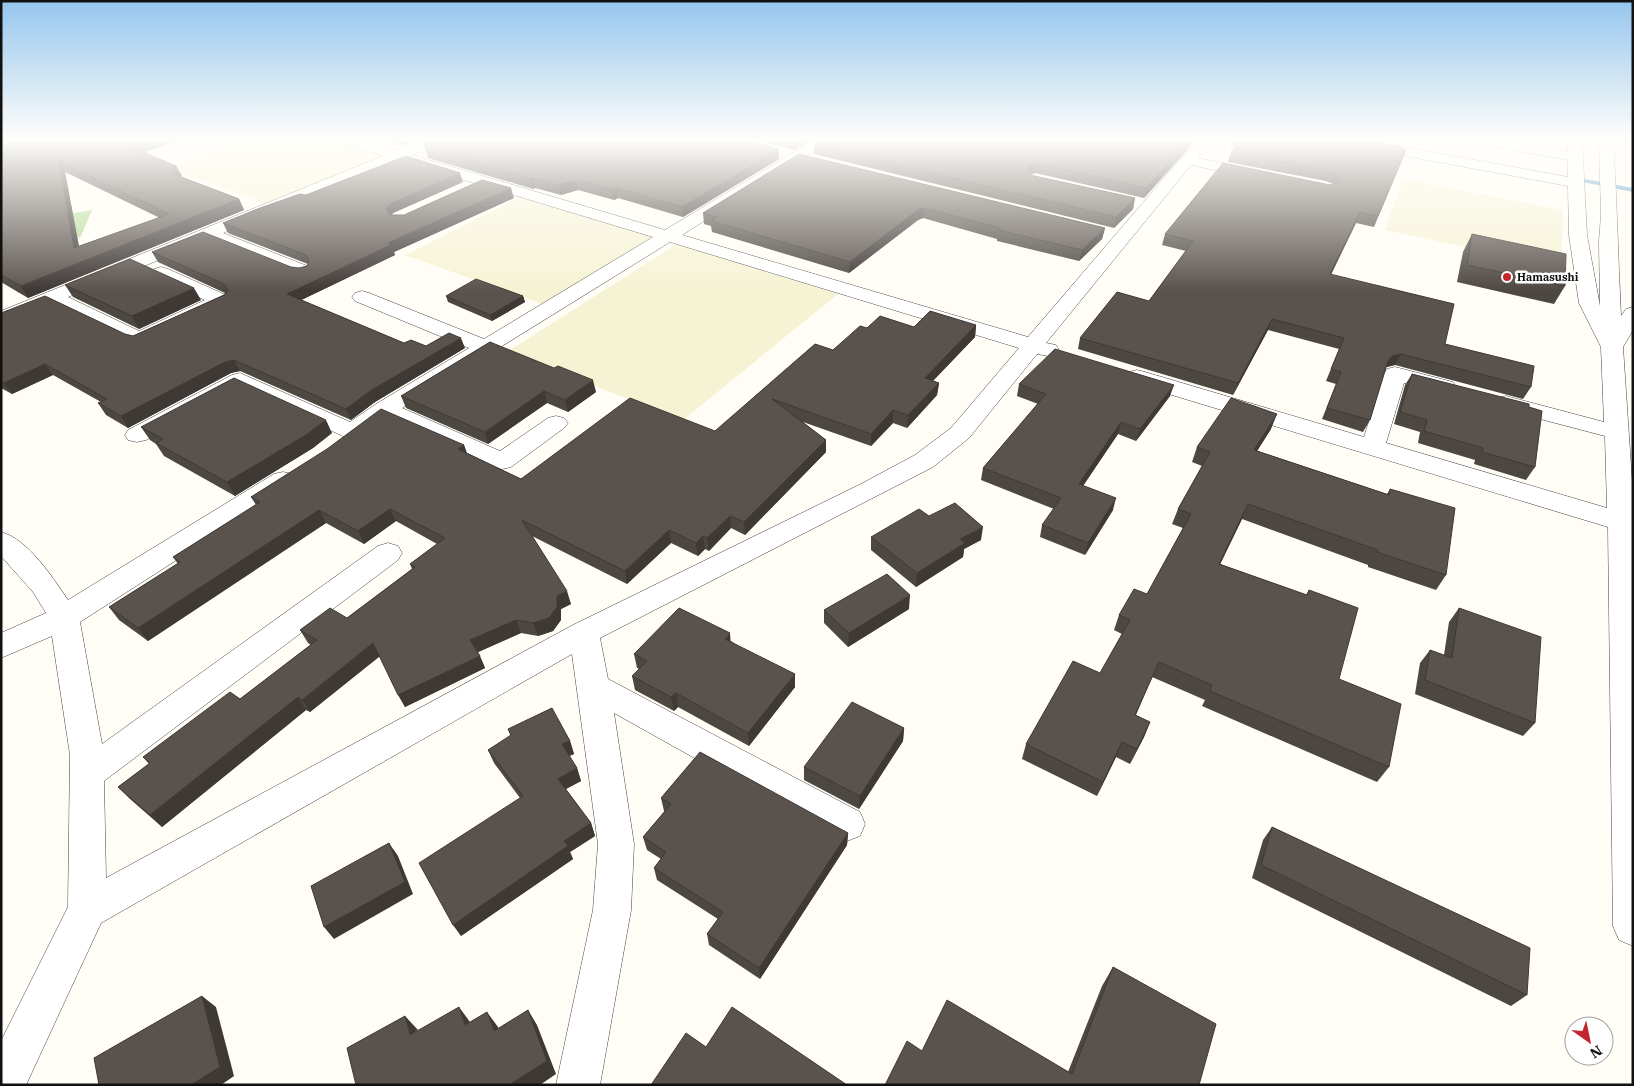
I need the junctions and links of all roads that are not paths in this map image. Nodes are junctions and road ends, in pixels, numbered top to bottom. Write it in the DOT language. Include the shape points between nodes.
graph roads {
  1 [pos="313,190"];
  2 [pos="463,190"];
  3 [pos="513,190"];
  4 [pos="741,190"];
  5 [pos="1155,190"];
  6 [pos="1577,190"];
  7 [pos="1609,190"];
  8 [pos="458,192"];
  9 [pos="239,200"];
  10 [pos="264,210"];
  11 [pos="208,233"];
  12 [pos="668,235"];
  13 [pos="137,262"];
  14 [pos="303,271"];
  15 [pos="52,297"];
  16 [pos="362,297"];
  17 [pos="1633,312"];
  18 [pos="1,318"];
  19 [pos="1033,345"];
  20 [pos="1612,346"];
  21 [pos="485,347"];
  22 [pos="1070,356"];
  23 [pos="1118,371"];
  24 [pos="384,409"];
  25 [pos="556,423"];
  26 [pos="353,432"];
  27 [pos="1616,432"];
  28 [pos="137,435"];
  29 [pos="1373,447"];
  30 [pos="330,449"];
  31 [pos="298,471"];
  32 [pos="1627,523"];
  33 [pos="1,542"];
  34 [pos="388,553"];
  35 [pos="1628,597"];
  36 [pos="64,617"];
  37 [pos="584,633"];
  38 [pos="1,646"];
  39 [pos="594,686"];
  40 [pos="1631,772"];
  41 [pos="86,775"];
  42 [pos="847,824"];
  43 [pos="87,909"];
  44 [pos="1633,926"];
  45 [pos="3,1085"];
  46 [pos="578,1085"];
  1 -- 10 [label="street"];
  2 -- 8 [label="street"];
  3 -- 12 [label="street"];
  4 -- 12 [label="street"];
  5 -- 19 [label="street" via="1113,235"];
  6 -- 20 [label="street" via="1578,234 1589,303"];
  7 -- 20 [label="street"];
  9 -- 10 [label="street"];
  10 -- 11 [label="street"];
  11 -- 13 [label="street"];
  11 -- 14 [label="street"];
  12 -- 19 [label="street"];
  12 -- 21 [label="street"];
  13 -- 15 [label="street"];
  13 -- 15 [label="street" via="222,300 139,339"];
  15 -- 18 [label="street"];
  16 -- 21 [label="street"];
  17 -- 20 [label="street"];
  19 -- 22 [label="street"];
  19 -- 37 [label="street" via="960,433 924,461"];
  20 -- 27 [label="street"];
  21 -- 24 [label="street"];
  23 -- 29 [label="street"];
  24 -- 25 [label="street" via="502,461"];
  24 -- 26 [label="street"];
  26 -- 28 [label="street" via="240,380"];
  26 -- 30 [label="street"];
  27 -- 29 [label="street" via="1395,374"];
  27 -- 32 [label="street"];
  29 -- 32 [label="street"];
  31 -- 36 [label="street"];
  32 -- 35 [label="street"];
  33 -- 36 [label="street" via="43,585"];
  34 -- 41 [label="street"];
  35 -- 40 [label="street"];
  36 -- 38 [label="street"];
  36 -- 41 [label="street" via="87,755"];
  37 -- 39 [label="street"];
  37 -- 43 [label="street"];
  39 -- 42 [label="street"];
  39 -- 46 [label="street" via="616,844 612,910"];
  40 -- 44 [label="street"];
  41 -- 43 [label="street"];
  43 -- 45 [label="street"];
}
